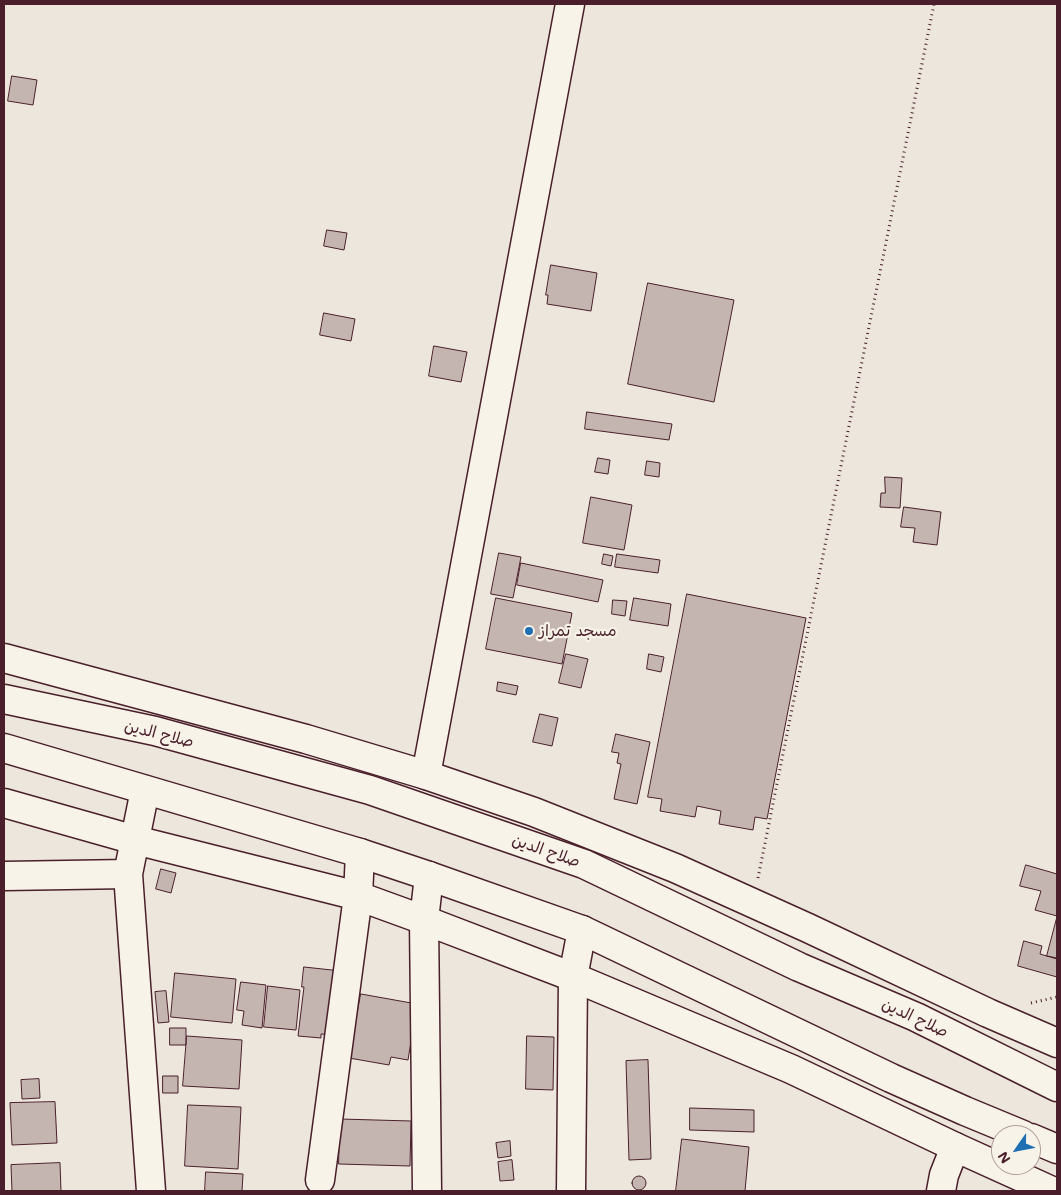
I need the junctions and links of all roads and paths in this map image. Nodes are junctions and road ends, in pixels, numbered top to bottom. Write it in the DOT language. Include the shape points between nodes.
graph roads {
  1 [pos="570,4"];
  2 [pos="934,4"];
  3 [pos="4,658"];
  4 [pos="4,699"];
  5 [pos="4,748"];
  6 [pos="426,775"];
  7 [pos="145,790"];
  8 [pos="4,803"];
  9 [pos="135,840"];
  10 [pos="360,853"];
  11 [pos="128,874"];
  12 [pos="4,876"];
  13 [pos="429,876"];
  14 [pos="358,896"];
  15 [pos="753,904"];
  16 [pos="424,920"];
  17 [pos="582,930"];
  18 [pos="574,976"];
  19 [pos="1057,1044"];
  20 [pos="1057,1087"];
  21 [pos="999,1125"];
  22 [pos="1041,1142"];
  23 [pos="955,1148"];
  24 [pos="1057,1149"];
  25 [pos="320,1180"];
  26 [pos="151,1191"];
  27 [pos="427,1191"];
  28 [pos="571,1191"];
  29 [pos="941,1191"];
  30 [pos="1052,1191"];
  1 -- 6 [label="main road"];
  2 -- 15 [label="path"];
  3 -- 6 [label="main road" via="306,739"];
  4 -- 20 [label="main road, صلاح الدين" via="155,732 370,790 584,864 799,967 916,1017"];
  5 -- 7 [label="main road"];
  6 -- 15 [label="main road" via="534,812 675,868"];
  7 -- 9 [label="main road"];
  7 -- 10 [label="main road"];
  8 -- 9 [label="main road"];
  9 -- 11 [label="main road"];
  9 -- 14 [label="main road"];
  10 -- 13 [label="main road"];
  10 -- 14 [label="main road"];
  11 -- 12 [label="main road"];
  11 -- 26 [label="main road"];
  13 -- 16 [label="main road"];
  13 -- 17 [label="main road"];
  14 -- 16 [label="main road"];
  14 -- 25 [label="main road"];
  15 -- 19 [label="main road"];
  16 -- 18 [label="main road"];
  16 -- 27 [label="main road"];
  17 -- 18 [label="main road"];
  17 -- 21 [label="main road" via="891,1078"];
  18 -- 23 [label="main road" via="791,1069"];
  18 -- 28 [label="main road"];
  22 -- 24 [label="main road"];
  23 -- 29 [label="main road"];
  23 -- 30 [label="main road"];
}
